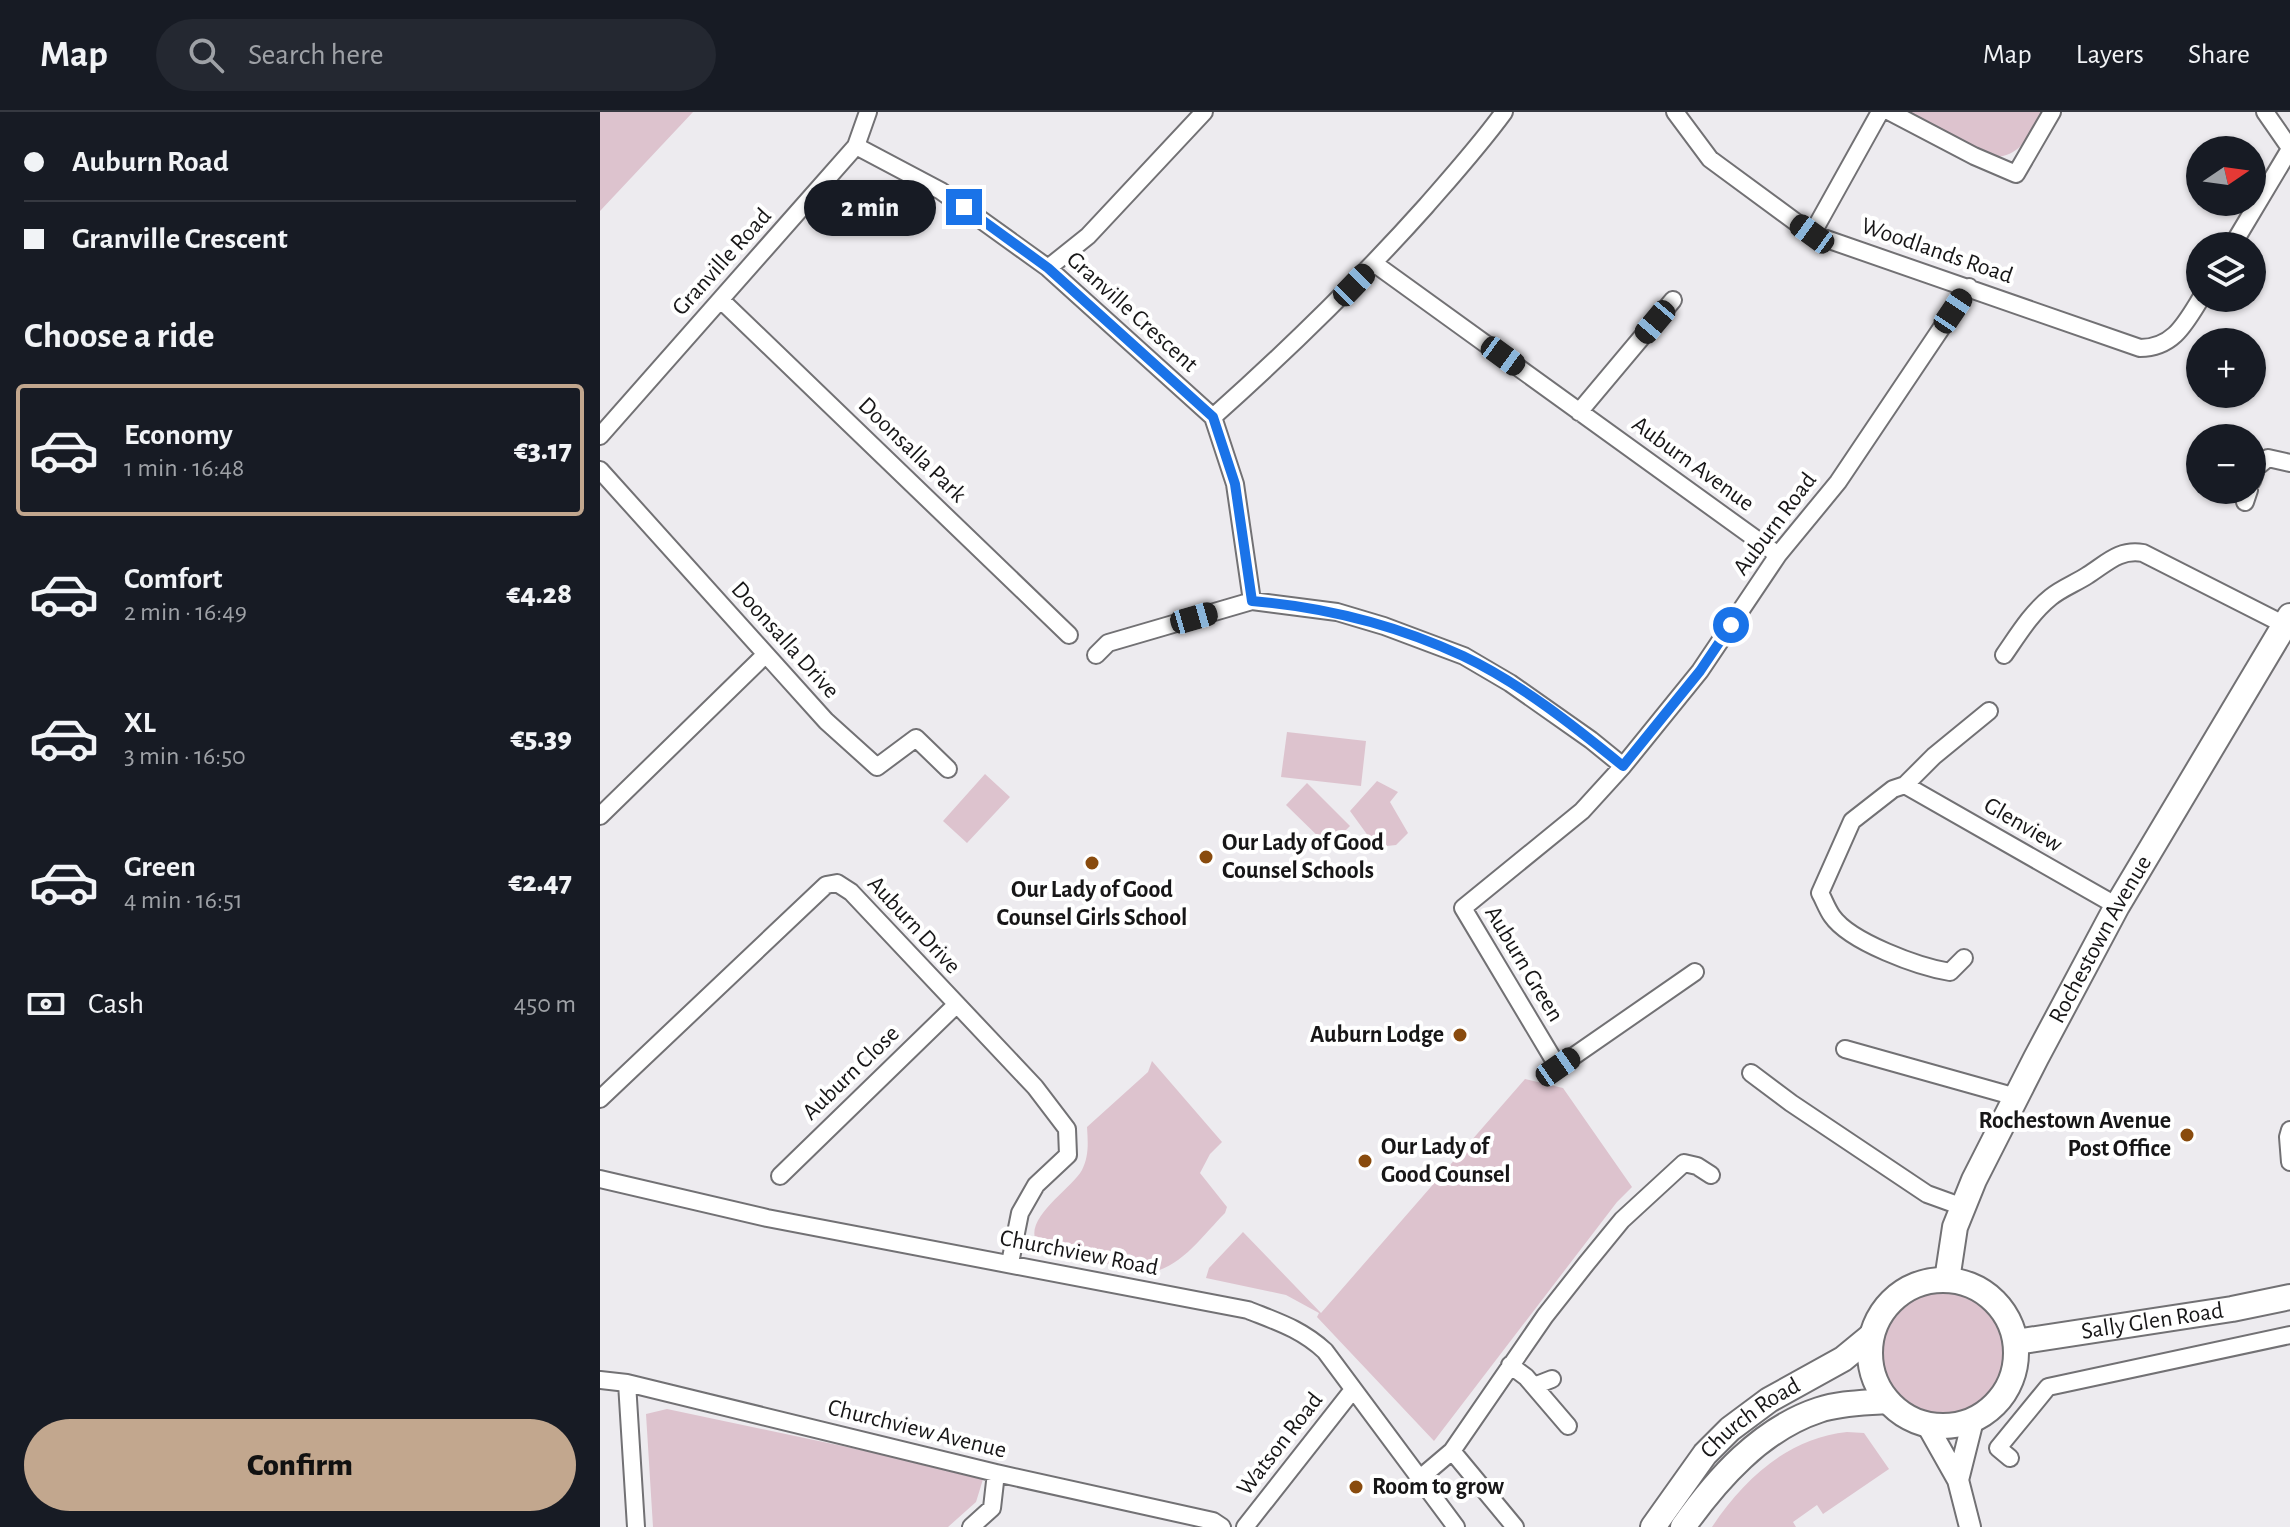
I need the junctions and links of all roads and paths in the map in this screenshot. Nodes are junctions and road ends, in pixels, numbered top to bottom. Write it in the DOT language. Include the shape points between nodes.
graph roads {
  1 [pos="868,112"];
  2 [pos="1204,112"];
  3 [pos="1504,112"];
  4 [pos="1675,112"];
  5 [pos="1880,112"];
  6 [pos="1890,112"];
  7 [pos="2052,112"];
  8 [pos="2265,112"];
  9 [pos="856,146"];
  10 [pos="2290,148"];
  11 [pos="2240,232"];
  12 [pos="1812,234"];
  13 [pos="1375,264"];
  14 [pos="1048,268"];
  15 [pos="1969,287"];
  16 [pos="721,300"];
  17 [pos="1673,300"];
  18 [pos="2192,312"];
  19 [pos="1579,412"];
  20 [pos="1213,417"];
  21 [pos="600,436"];
  22 [pos="2266,460"];
  23 [pos="2290,463"];
  24 [pos="600,470"];
  25 [pos="1778,555"];
  26 [pos="1252,601"];
  27 [pos="2288,620"];
  28 [pos="1069,635"];
  29 [pos="765,655"];
  30 [pos="1096,655"];
  31 [pos="2004,655"];
  32 [pos="1989,711"];
  33 [pos="1623,766"];
  34 [pos="948,769"];
  35 [pos="1905,785"];
  36 [pos="600,816"];
  37 [pos="2117,906"];
  38 [pos="1463,908"];
  39 [pos="1964,958"];
  40 [pos="1695,972"];
  41 [pos="956,1005"];
  42 [pos="1845,1049"];
  43 [pos="1751,1073"];
  44 [pos="2016,1097"];
  45 [pos="600,1099"];
  46 [pos="2290,1130"];
  47 [pos="2290,1162"];
  48 [pos="1711,1175"];
  49 [pos="780,1176"];
  50 [pos="600,1179"];
  51 [pos="1963,1207"];
  52 [pos="1010,1263"];
  53 [pos="1947,1280"];
  54 [pos="2290,1297"];
  55 [pos="2290,1335"];
  56 [pos="1871,1336"];
  57 [pos="2016,1342"];
  58 [pos="1510,1365"];
  59 [pos="1552,1379"];
  60 [pos="600,1380"];
  61 [pos="627,1383"];
  62 [pos="1534,1386"];
  63 [pos="1352,1391"];
  64 [pos="1887,1401"];
  65 [pos="1973,1420"];
  66 [pos="1927,1425"];
  67 [pos="1568,1426"];
  68 [pos="1452,1451"];
  69 [pos="2010,1458"];
  70 [pos="996,1473"];
  71 [pos="1419,1479"];
  72 [pos="1958,1480"];
  73 [pos="636,1527"];
  74 [pos="971,1527"];
  75 [pos="1222,1527"];
  76 [pos="1245,1527"];
  77 [pos="1456,1527"];
  78 [pos="1515,1527"];
  79 [pos="1653,1527"];
  80 [pos="1683,1527"];
  81 [pos="1970,1527"];
  1 -- 9 [label="street, Granville Road"];
  2 -- 14 [label="street" via="1088,236"];
  3 -- 13 [label="street"];
  4 -- 12 [label="street, Woodlands Road" via="1710,159"];
  5 -- 12 [label="street"];
  6 -- 7 [label="street" via="2016,174"];
  8 -- 10 [label="street"];
  9 -- 14 [label="street, Granville Crescent" via="941,191"];
  9 -- 16 [label="street, Granville Road"];
  10 -- 11 [label="street"];
  12 -- 15 [label="street, Woodlands Road"];
  13 -- 19 [label="street, Auburn Avenue"];
  13 -- 20 [label="street"];
  14 -- 20 [label="street, Granville Crescent"];
  15 -- 18 [label="street, Woodlands Road" via="2140,348 2172,339"];
  15 -- 25 [label="street, Auburn Road" via="1838,482"];
  16 -- 21 [label="street, Granville Road"];
  16 -- 28 [label="street, Doonsalla Park"];
  17 -- 19 [label="street"];
  19 -- 25 [label="street, Auburn Avenue"];
  20 -- 26 [label="street, Granville Crescent" via="1235,484"];
  22 -- 23 [label="street"];
  24 -- 29 [label="street, Doonsalla Drive"];
  25 -- 33 [label="street, Auburn Road" via="1700,671"];
  26 -- 30 [label="street" via="1108,643"];
  26 -- 33 [label="street" via="1337,612 1464,656"];
  27 -- 31 [label="street" via="2129,551 2053,595"];
  27 -- 37 [label="main road, Rochestown Avenue"];
  29 -- 34 [label="street, Doonsalla Drive" via="877,767 916,738"];
  29 -- 36 [label="street"];
  32 -- 35 [label="street"];
  33 -- 38 [label="street, Auburn Road" via="1582,811"];
  35 -- 37 [label="street, Glenview"];
  35 -- 39 [label="street" via="1852,821 1820,893 1833,917 1855,935 1928,969 1950,972"];
  37 -- 44 [label="main road, Rochestown Avenue"];
  38 -- 40 [label="street, Auburn Green" via="1558,1067"];
  41 -- 45 [label="street, Auburn Drive" via="851,892 837,883 826,885"];
  41 -- 49 [label="street, Auburn Close"];
  41 -- 52 [label="street, Auburn Drive" via="1035,1087 1067,1129 1068,1155 1036,1185 1020,1213"];
  42 -- 44 [label="street"];
  43 -- 51 [label="street" via="1927,1194"];
  44 -- 51 [label="main road, Rochestown Avenue"];
  46 -- 47 [label="street"];
  48 -- 58 [label="street" via="1684,1163 1622,1220"];
  50 -- 52 [label="street, Churchview Road" via="767,1218"];
  51 -- 53 [label="main road, Rochestown Avenue"];
  52 -- 63 [label="street, Churchview Road" via="1248,1310 1307,1334"];
  53 -- 56 [label="main road" via="1912,1286 1893,1298"];
  53 -- 57 [label="main road" via="1977,1287 1995,1300"];
  54 -- 57 [label="main road, Sally Glen Road"];
  55 -- 69 [label="street" via="2048,1387 1998,1448"];
  56 -- 64 [label="main road" via="1869,1359"];
  56 -- 79 [label="main road, Church Road" via="1730,1429 1698,1462"];
  57 -- 65 [label="main road" via="2016,1366 2008,1388"];
  58 -- 62 [label="street"];
  58 -- 68 [label="street"];
  59 -- 62 [label="street"];
  60 -- 61 [label="street, Churchview Avenue"];
  61 -- 70 [label="street, Churchview Avenue"];
  61 -- 73 [label="street"];
  62 -- 67 [label="street"];
  63 -- 71 [label="street, Churchview Road"];
  63 -- 76 [label="street, Watson Road"];
  64 -- 66 [label="main road"];
  64 -- 80 [label="main road, Church Road" via="1820,1410 1784,1426 1725,1475"];
  65 -- 66 [label="main road"];
  65 -- 72 [label="street"];
  66 -- 72 [label="street"];
  68 -- 71 [label="street"];
  68 -- 78 [label="street"];
  70 -- 74 [label="street" via="992,1508"];
  70 -- 75 [label="street, Churchview Avenue"];
  71 -- 77 [label="street, Churchview Road"];
  72 -- 81 [label="street"];
}
